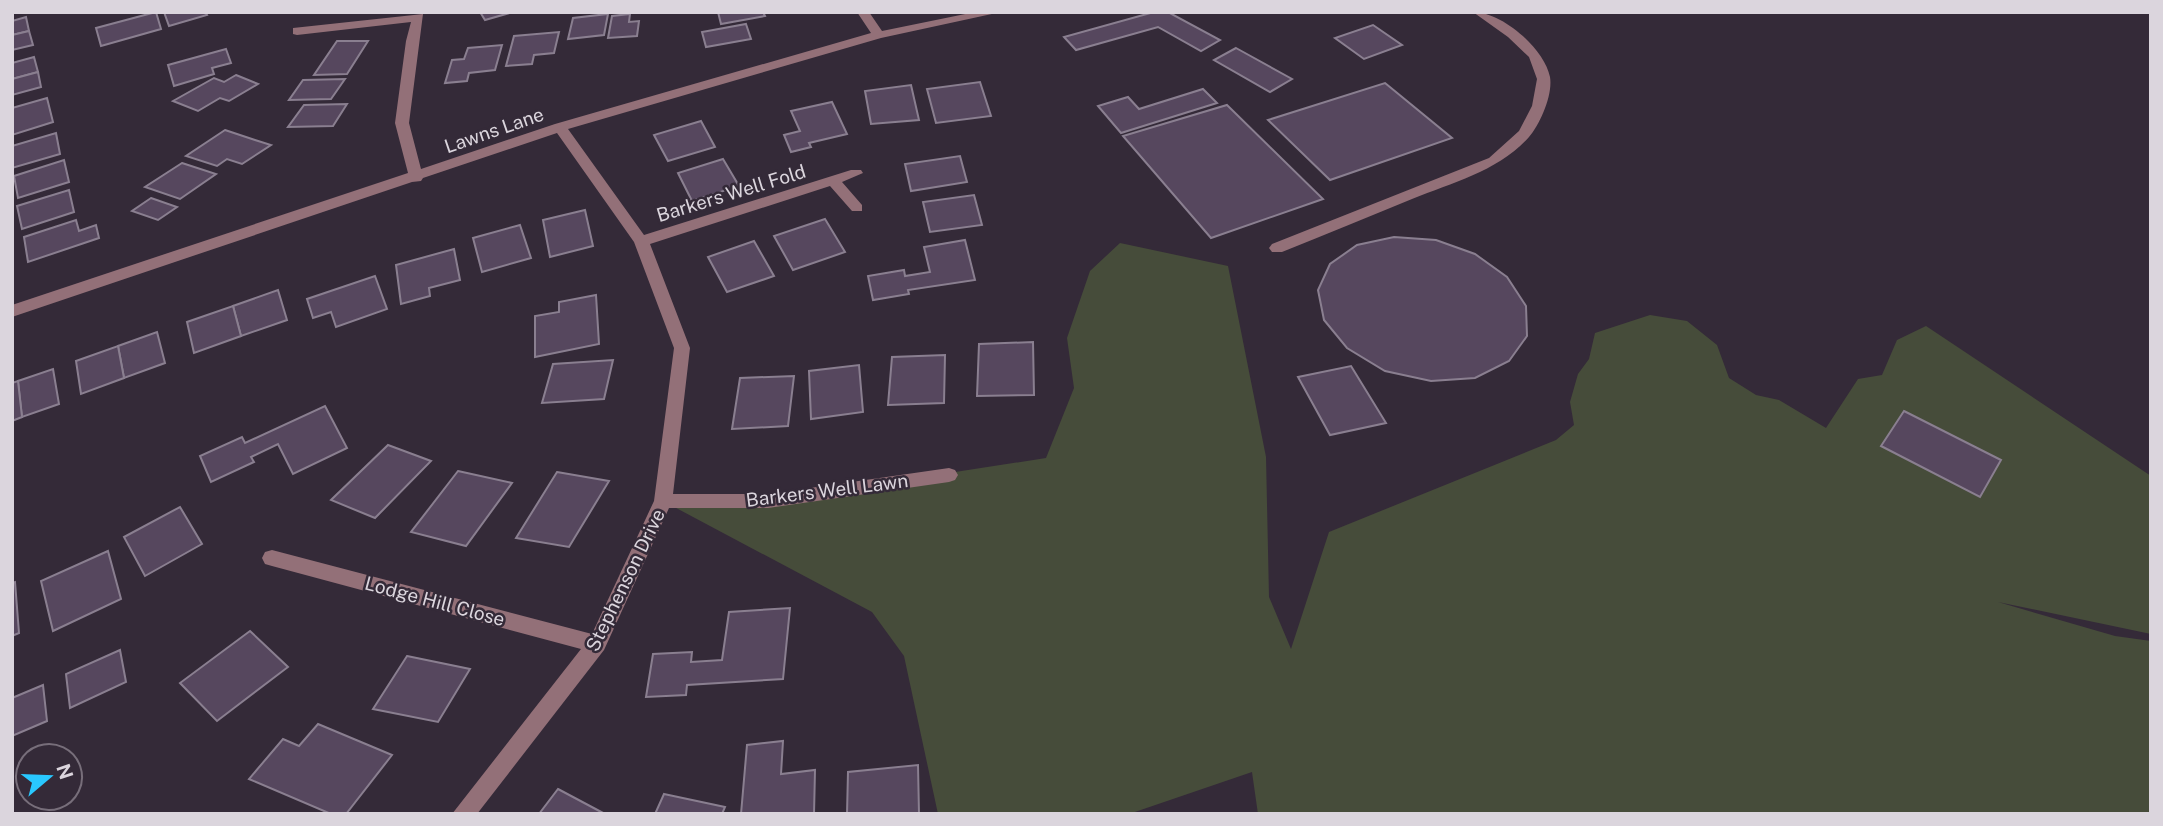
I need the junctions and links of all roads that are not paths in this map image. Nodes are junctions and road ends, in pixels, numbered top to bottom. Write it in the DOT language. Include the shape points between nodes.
graph roads {
  1 [pos="863,12"];
  2 [pos="995,12"];
  3 [pos="1479,12"];
  4 [pos="421,15"];
  5 [pos="297,32"];
  6 [pos="879,36"];
  7 [pos="560,127"];
  8 [pos="856,173"];
  9 [pos="416,178"];
  10 [pos="833,181"];
  11 [pos="857,208"];
  12 [pos="641,242"];
  13 [pos="1277,248"];
  14 [pos="12,312"];
  15 [pos="949,475"];
  16 [pos="663,501"];
  17 [pos="272,558"];
  18 [pos="597,644"];
  19 [pos="463,814"];
  1 -- 6 [label="street"];
  2 -- 6 [label="street, Lawns Lane"];
  3 -- 13 [label="street" via="1535,55 1544,79 1539,106 1525,133 1494,161"];
  4 -- 5 [label="street"];
  4 -- 9 [label="street" via="412,41 402,123"];
  6 -- 7 [label="street, Lawns Lane"];
  7 -- 9 [label="street, Lawns Lane"];
  7 -- 12 [label="street, Stephenson Drive"];
  8 -- 10 [label="street, Barkers Well Fold"];
  9 -- 14 [label="street, Lawns Lane"];
  10 -- 11 [label="street, Barkers Well Fold"];
  10 -- 12 [label="street, Barkers Well Fold"];
  12 -- 16 [label="street, Stephenson Drive" via="682,348"];
  15 -- 16 [label="street, Barkers Well Lawn" via="768,501"];
  16 -- 18 [label="street, Stephenson Drive"];
  17 -- 18 [label="street, Lodge Hill Close"];
  18 -- 19 [label="street, Stephenson Drive"];
}
